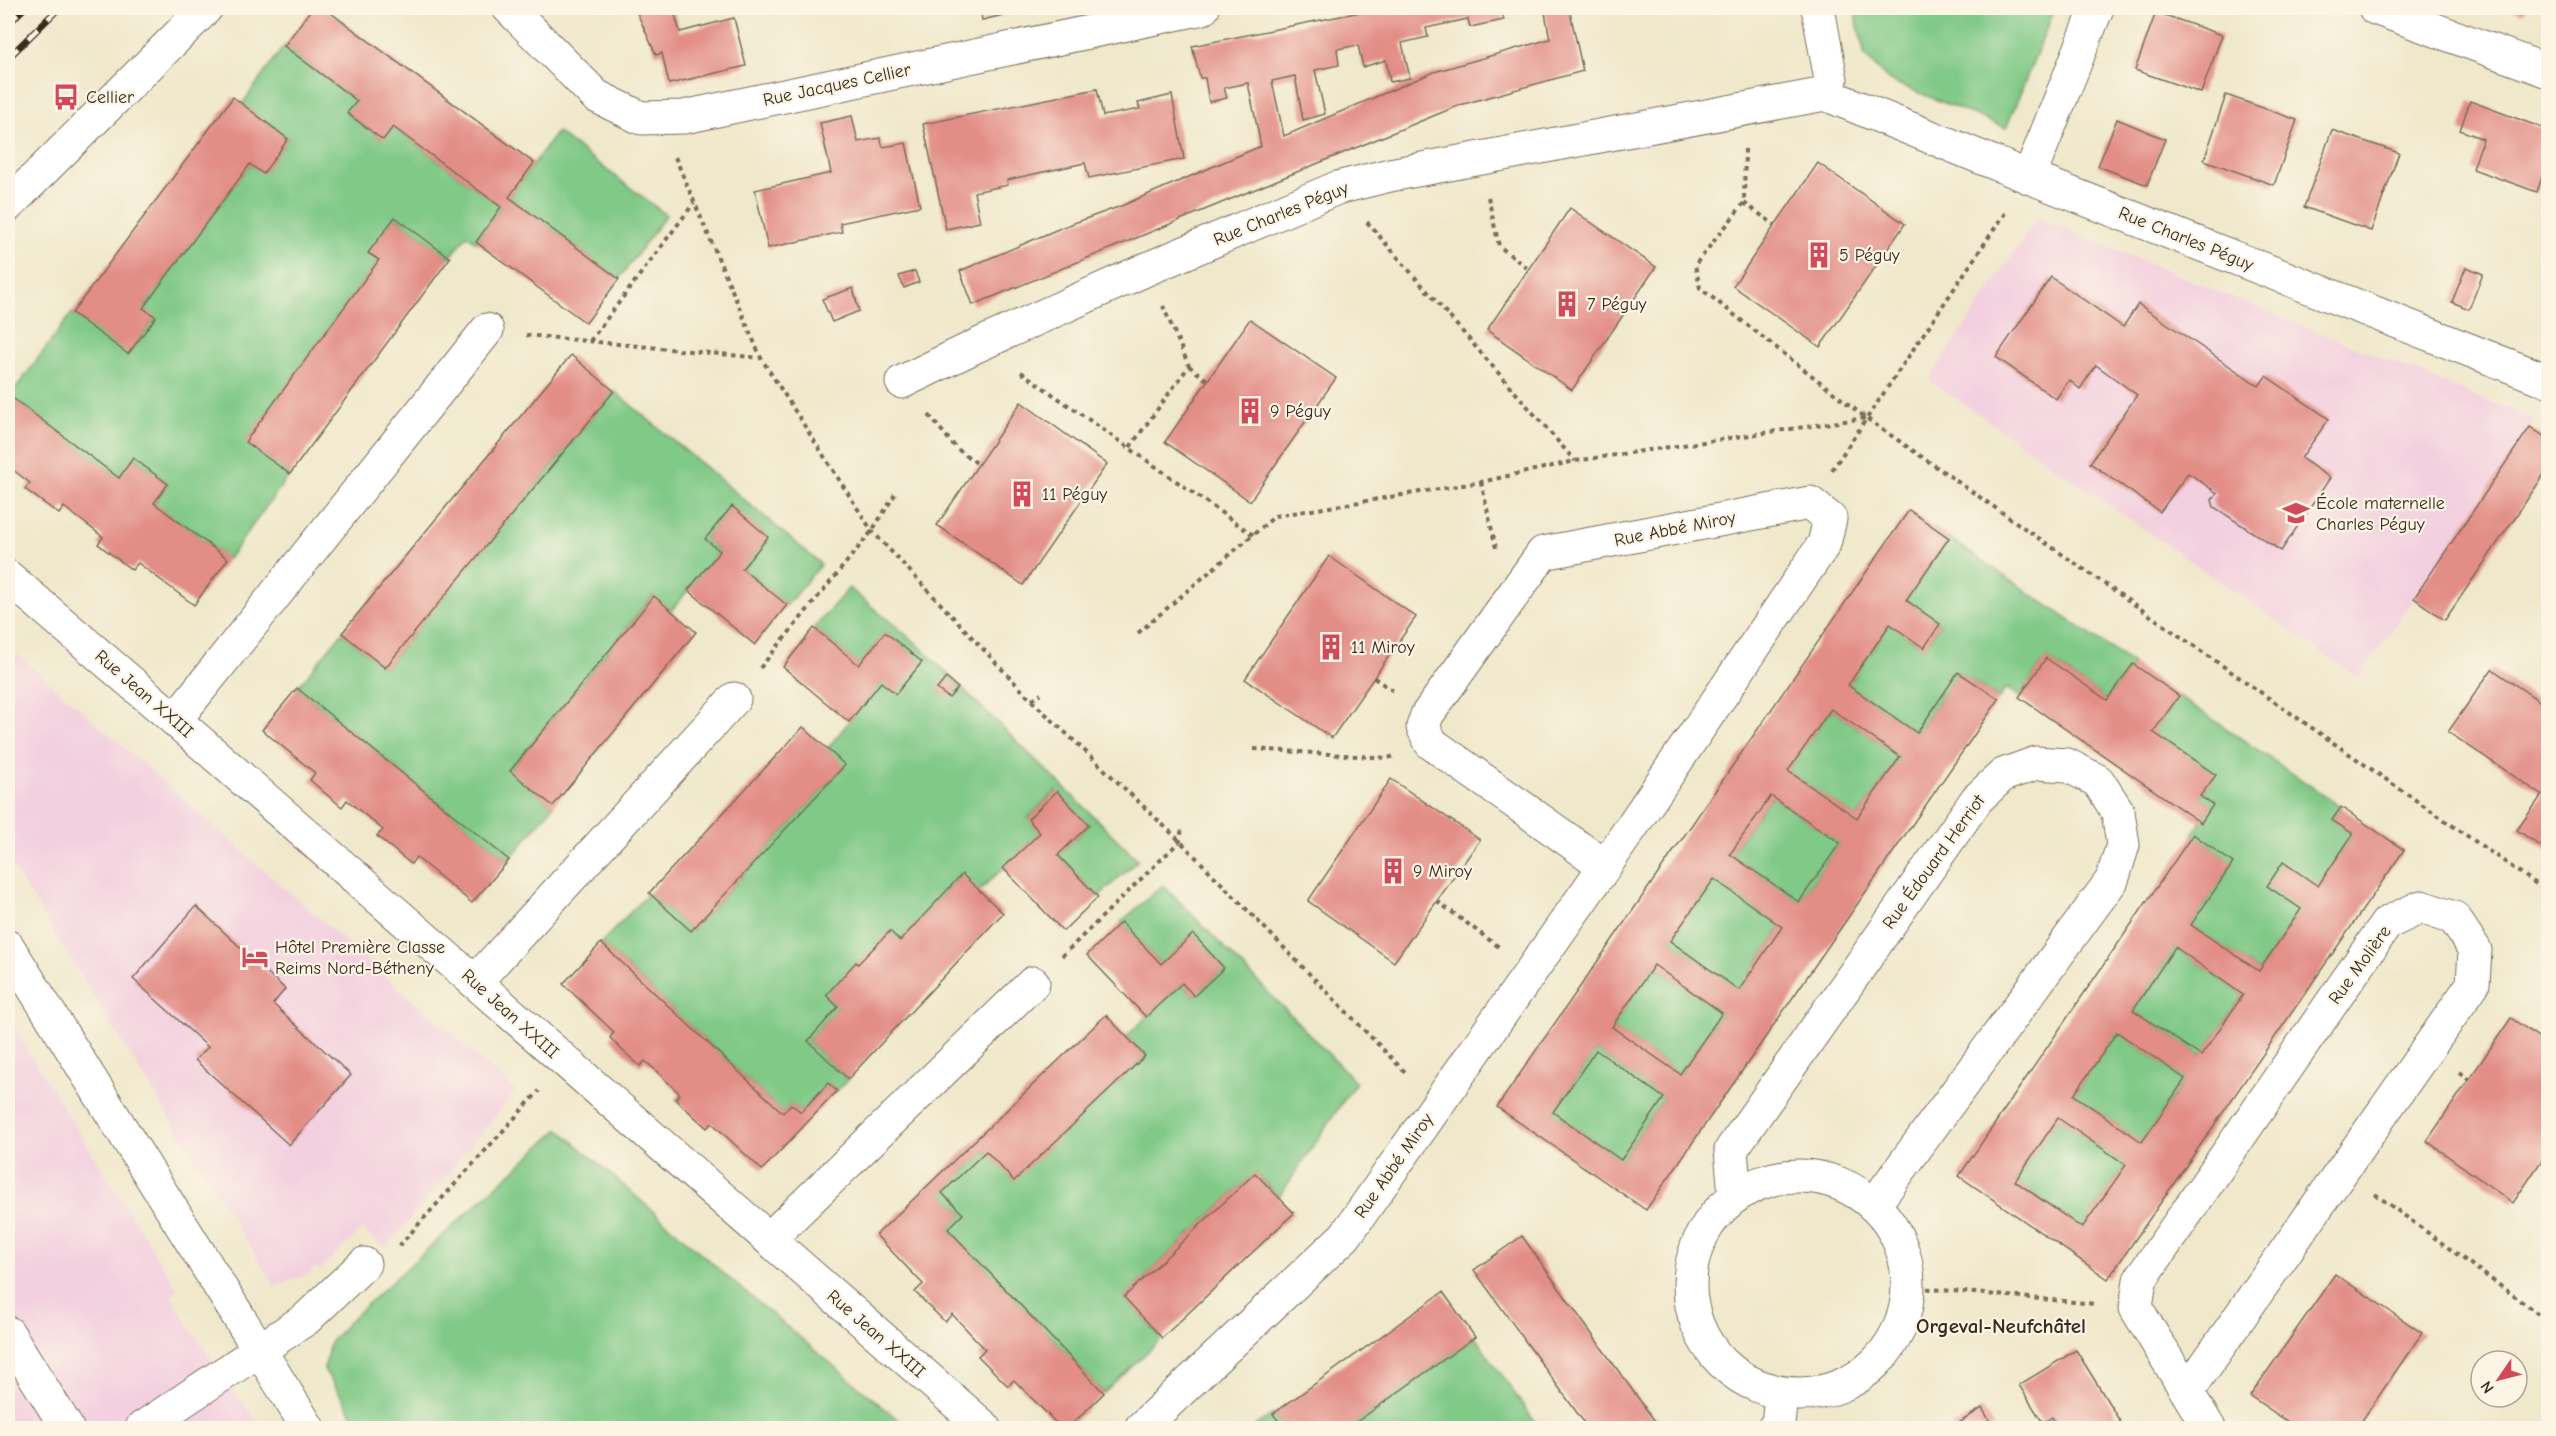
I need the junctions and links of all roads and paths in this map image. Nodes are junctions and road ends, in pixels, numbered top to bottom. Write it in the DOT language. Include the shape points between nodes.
graph roads {
  1 [pos="206,8"];
  2 [pos="509,8"];
  3 [pos="1203,8"];
  4 [pos="1818,8"];
  5 [pos="2097,8"];
  6 [pos="2375,8"];
  7 [pos="2548,71"];
  8 [pos="1825,94"];
  9 [pos="1744,110"];
  10 [pos="658,118"];
  11 [pos="1479,159"];
  12 [pos="2029,177"];
  13 [pos="1337,188"];
  14 [pos="694,203"];
  15 [pos="1744,203"];
  16 [pos="8,205"];
  17 [pos="1775,225"];
  18 [pos="1528,268"];
  19 [pos="1148,269"];
  20 [pos="487,330"];
  21 [pos="589,341"];
  22 [pos="976,346"];
  23 [pos="760,358"];
  24 [pos="1189,366"];
  25 [pos="1208,381"];
  26 [pos="2548,381"];
  27 [pos="903,382"];
  28 [pos="1866,418"];
  29 [pos="1130,447"];
  30 [pos="1575,461"];
  31 [pos="978,464"];
  32 [pos="1481,482"];
  33 [pos="897,491"];
  34 [pos="1810,503"];
  35 [pos="872,531"];
  36 [pos="1253,535"];
  37 [pos="8,577"];
  38 [pos="1522,584"];
  39 [pos="1138,633"];
  40 [pos="1041,694"];
  41 [pos="734,699"];
  42 [pos="1032,701"];
  43 [pos="175,720"];
  44 [pos="1431,743"];
  45 [pos="1254,749"];
  46 [pos="1182,827"];
  47 [pos="1180,841"];
  48 [pos="1605,866"];
  49 [pos="2548,892"];
  50 [pos="1437,901"];
  51 [pos="12,965"];
  52 [pos="1531,971"];
  53 [pos="475,982"];
  54 [pos="1033,983"];
  55 [pos="564,1062"];
  56 [pos="1437,1104"];
  57 [pos="2341,1172"];
  58 [pos="1735,1195"];
  59 [pos="1874,1205"];
  60 [pos="769,1239"];
  61 [pos="364,1264"];
  62 [pos="1909,1287"];
  63 [pos="2136,1308"];
  64 [pos="2548,1321"];
  65 [pos="8,1333"];
  66 [pos="260,1350"];
  67 [pos="2187,1392"];
  68 [pos="1781,1394"];
  69 [pos="67,1428"];
  70 [pos="142,1428"];
  71 [pos="308,1428"];
  72 [pos="985,1428"];
  73 [pos="1140,1428"];
  74 [pos="1774,1428"];
  75 [pos="2209,1428"];
  1 -- 16 [label="street"];
  2 -- 10 [label="street, Rue Jacques Cellier" via="596,96 641,118"];
  3 -- 10 [label="street, Rue Jacques Cellier" via="684,117"];
  4 -- 8 [label="street" via="1831,80"];
  5 -- 12 [label="street"];
  6 -- 7 [label="street"];
  8 -- 9 [label="street, Rue Charles Péguy"];
  8 -- 12 [label="street, Rue Charles Péguy"];
  9 -- 11 [label="street, Rue Charles Péguy"];
  9 -- 15 [label="path"];
  10 -- 14 [label="path"];
  11 -- 13 [label="street, Rue Charles Péguy"];
  11 -- 18 [label="path" via="1499,246"];
  12 -- 26 [label="street, Rue Charles Péguy"];
  12 -- 28 [label="path"];
  13 -- 19 [label="street, Rue Charles Péguy"];
  13 -- 30 [label="path"];
  14 -- 21 [label="path"];
  14 -- 23 [label="path"];
  15 -- 17 [label="path"];
  15 -- 28 [label="path" via="1695,265 1700,288"];
  19 -- 22 [label="street, Rue Charles Péguy"];
  19 -- 24 [label="path"];
  20 -- 21 [label="path"];
  20 -- 43 [label="street"];
  21 -- 23 [label="path"];
  22 -- 27 [label="street, Rue Charles Péguy"];
  22 -- 29 [label="path"];
  23 -- 35 [label="path"];
  24 -- 25 [label="path"];
  24 -- 29 [label="path"];
  27 -- 31 [label="path" via="956,448"];
  28 -- 30 [label="path"];
  28 -- 34 [label="path"];
  28 -- 49 [label="path"];
  29 -- 36 [label="path"];
  30 -- 32 [label="path"];
  32 -- 36 [label="path" via="1275,516"];
  32 -- 38 [label="path" via="1499,562"];
  33 -- 35 [label="path"];
  34 -- 38 [label="street, Rue Abbé Miroy" via="1543,554"];
  34 -- 48 [label="street, Rue Abbé Miroy" via="1830,519 1824,544"];
  35 -- 41 [label="path"];
  35 -- 42 [label="path"];
  36 -- 39 [label="path"];
  37 -- 43 [label="street, Rue Jean XXIII"];
  38 -- 44 [label="street, Rue Abbé Miroy" via="1427,715 1423,727"];
  40 -- 42 [label="path"];
  41 -- 53 [label="street"];
  42 -- 47 [label="path"];
  43 -- 53 [label="street, Rue Jean XXIII"];
  44 -- 45 [label="path" via="1388,758"];
  44 -- 48 [label="street"];
  46 -- 47 [label="path"];
  47 -- 54 [label="path"];
  47 -- 56 [label="path"];
  48 -- 52 [label="street, Rue Abbé Miroy"];
  50 -- 52 [label="path"];
  51 -- 66 [label="street"];
  52 -- 56 [label="street, Rue Abbé Miroy"];
  53 -- 55 [label="street, Rue Jean XXIII"];
  54 -- 60 [label="street"];
  55 -- 60 [label="street, Rue Jean XXIII"];
  55 -- 61 [label="path" via="402,1244"];
  56 -- 73 [label="street, Rue Abbé Miroy" via="1345,1236"];
  57 -- 63 [label="street, Rue Molière" via="2473,984 2475,950 2454,918 2421,907 2387,923 2140,1280"];
  57 -- 64 [label="path"];
  57 -- 67 [label="street, Rue Molière"];
  58 -- 59 [label="street" via="1769,1179 1806,1175 1842,1185"];
  58 -- 59 [label="street, Rue Édouard Herriot" via="1731,1150 1977,799 2003,775 2036,763 2067,765 2098,781 2118,812 2123,845 2112,880"];
  58 -- 68 [label="street" via="1709,1222 1693,1254 1690,1291 1698,1327 1717,1359 1746,1381"];
  59 -- 62 [label="street" via="1893,1228 1905,1257"];
  60 -- 72 [label="street, Rue Jean XXIII"];
  61 -- 66 [label="street" via="306,1319"];
  62 -- 63 [label="path"];
  62 -- 68 [label="street" via="1902,1324 1882,1357 1854,1381 1818,1394"];
  63 -- 67 [label="street"];
  65 -- 69 [label="street"];
  66 -- 70 [label="street"];
  66 -- 71 [label="street"];
  67 -- 75 [label="street"];
  68 -- 74 [label="street" via="1778,1426"];
}
